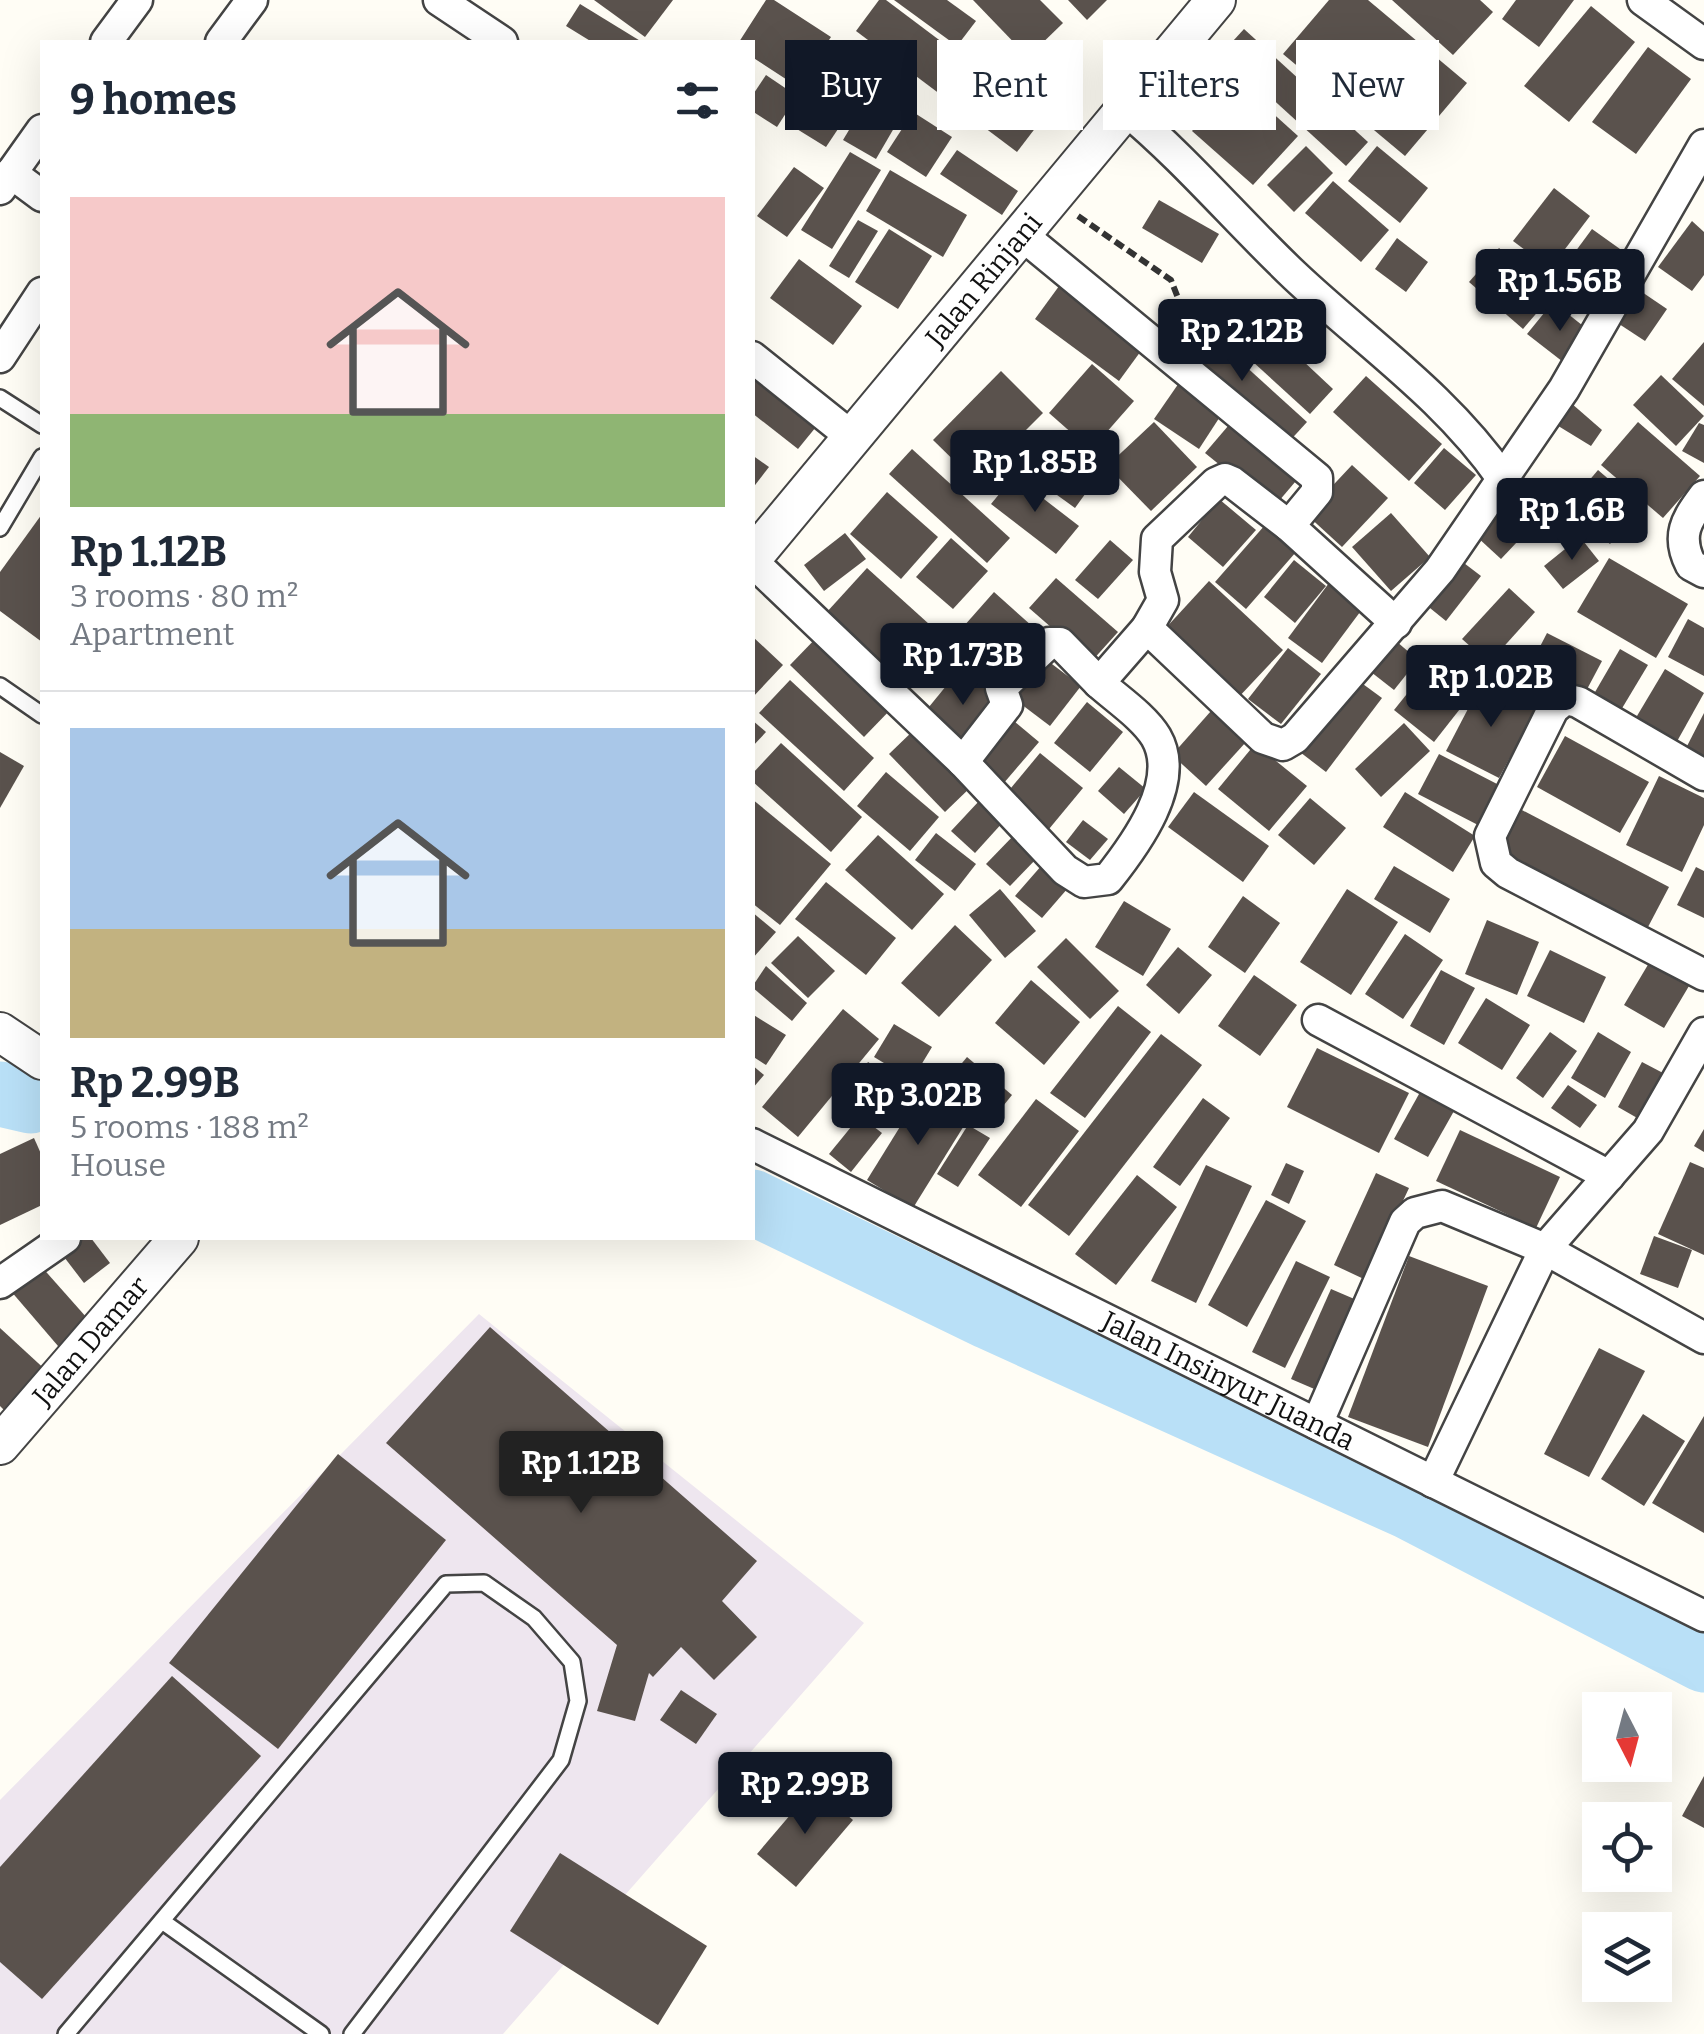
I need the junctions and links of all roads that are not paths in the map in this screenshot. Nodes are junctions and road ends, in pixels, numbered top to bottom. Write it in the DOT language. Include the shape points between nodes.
graph roads {
  1 [pos="137,0"];
  2 [pos="252,0"];
  3 [pos="438,0"];
  4 [pos="1216,0"];
  5 [pos="1643,0"];
  6 [pos="107,40"];
  7 [pos="222,40"];
  8 [pos="499,40"];
  9 [pos="1183,40"];
  10 [pos="1704,44"];
  11 [pos="1109,130"];
  12 [pos="1148,130"];
  13 [pos="40,133"];
  14 [pos="1704,145"];
  15 [pos="6,181"];
  16 [pos="40,195"];
  17 [pos="1022,235"];
  18 [pos="40,295"];
  19 [pos="0,357"];
  20 [pos="755,359"];
  21 [pos="0,398"];
  22 [pos="40,423"];
  23 [pos="852,437"];
  24 [pos="40,460"];
  25 [pos="1502,478"];
  26 [pos="1704,496"];
  27 [pos="1289,526"];
  28 [pos="0,528"];
  29 [pos="755,555"];
  30 [pos="755,562"];
  31 [pos="1704,572"];
  32 [pos="1396,623"];
  33 [pos="1147,628"];
  34 [pos="1099,683"];
  35 [pos="0,686"];
  36 [pos="40,714"];
  37 [pos="963,762"];
  38 [pos="1704,775"];
  39 [pos="1704,976"];
  40 [pos="1318,1020"];
  41 [pos="0,1032"];
  42 [pos="1704,1032"];
  43 [pos="40,1059"];
  44 [pos="755,1145"];
  45 [pos="1609,1176"];
  46 [pos="62,1240"];
  47 [pos="177,1240"];
  48 [pos="1545,1249"];
  49 [pos="0,1284"];
  50 [pos="1704,1338"];
  51 [pos="1317,1424"];
  52 [pos="0,1445"];
  53 [pos="1432,1482"];
  54 [pos="1704,1616"];
  55 [pos="162,1921"];
  56 [pos="66,2034"];
  57 [pos="321,2034"];
  58 [pos="352,2034"];
  1 -- 6 [label="street"];
  2 -- 7 [label="street"];
  3 -- 8 [label="street"];
  4 -- 9 [label="street, Jalan Rinjani"];
  5 -- 10 [label="street"];
  11 -- 17 [label="street, Jalan Rinjani"];
  12 -- 25 [label="street" via="1298,279 1414,379 1484,450"];
  13 -- 15 [label="street"];
  14 -- 25 [label="street" via="1564,389"];
  15 -- 16 [label="street"];
  17 -- 23 [label="street, Jalan Rinjani"];
  17 -- 27 [label="street" via="1317,478 1317,492"];
  18 -- 19 [label="street"];
  20 -- 23 [label="street"];
  21 -- 22 [label="lane"];
  23 -- 29 [label="street, Jalan Rinjani"];
  24 -- 28 [label="lane"];
  25 -- 32 [label="street"];
  26 -- 31 [label="street" via="1682,536 1691,565"];
  27 -- 32 [label="street"];
  27 -- 33 [label="street" via="1232,482 1216,483 1157,539 1162,600"];
  30 -- 37 [label="street"];
  32 -- 33 [label="street" via="1284,744 1269,742 1230,710"];
  33 -- 34 [label="street"];
  34 -- 37 [label="street" via="1060,643 1049,643 1000,688 1007,705"];
  34 -- 37 [label="street" via="1154,732 1163,752 1150,814 1108,878 1084,882 1065,870"];
  35 -- 36 [label="lane"];
  38 -- 39 [label="street" via="1564,699 1490,836 1496,864 1508,873"];
  40 -- 45 [label="street"];
  41 -- 43 [label="street"];
  42 -- 45 [label="street" via="1648,1131"];
  44 -- 51 [label="street, Jalan Insinyur Juanda"];
  45 -- 48 [label="street"];
  46 -- 49 [label="street"];
  47 -- 52 [label="street, Jalan Damar"];
  48 -- 50 [label="street"];
  48 -- 51 [label="street" via="1442,1206 1415,1213 1405,1222"];
  48 -- 53 [label="street"];
  51 -- 53 [label="street, Jalan Insinyur Juanda"];
  53 -- 54 [label="street, Jalan Insinyur Juanda"];
  55 -- 56 [label="lane"];
  55 -- 57 [label="lane"];
  55 -- 58 [label="lane" via="446,1584 484,1583 534,1618 572,1662 578,1701 561,1760"];
}
